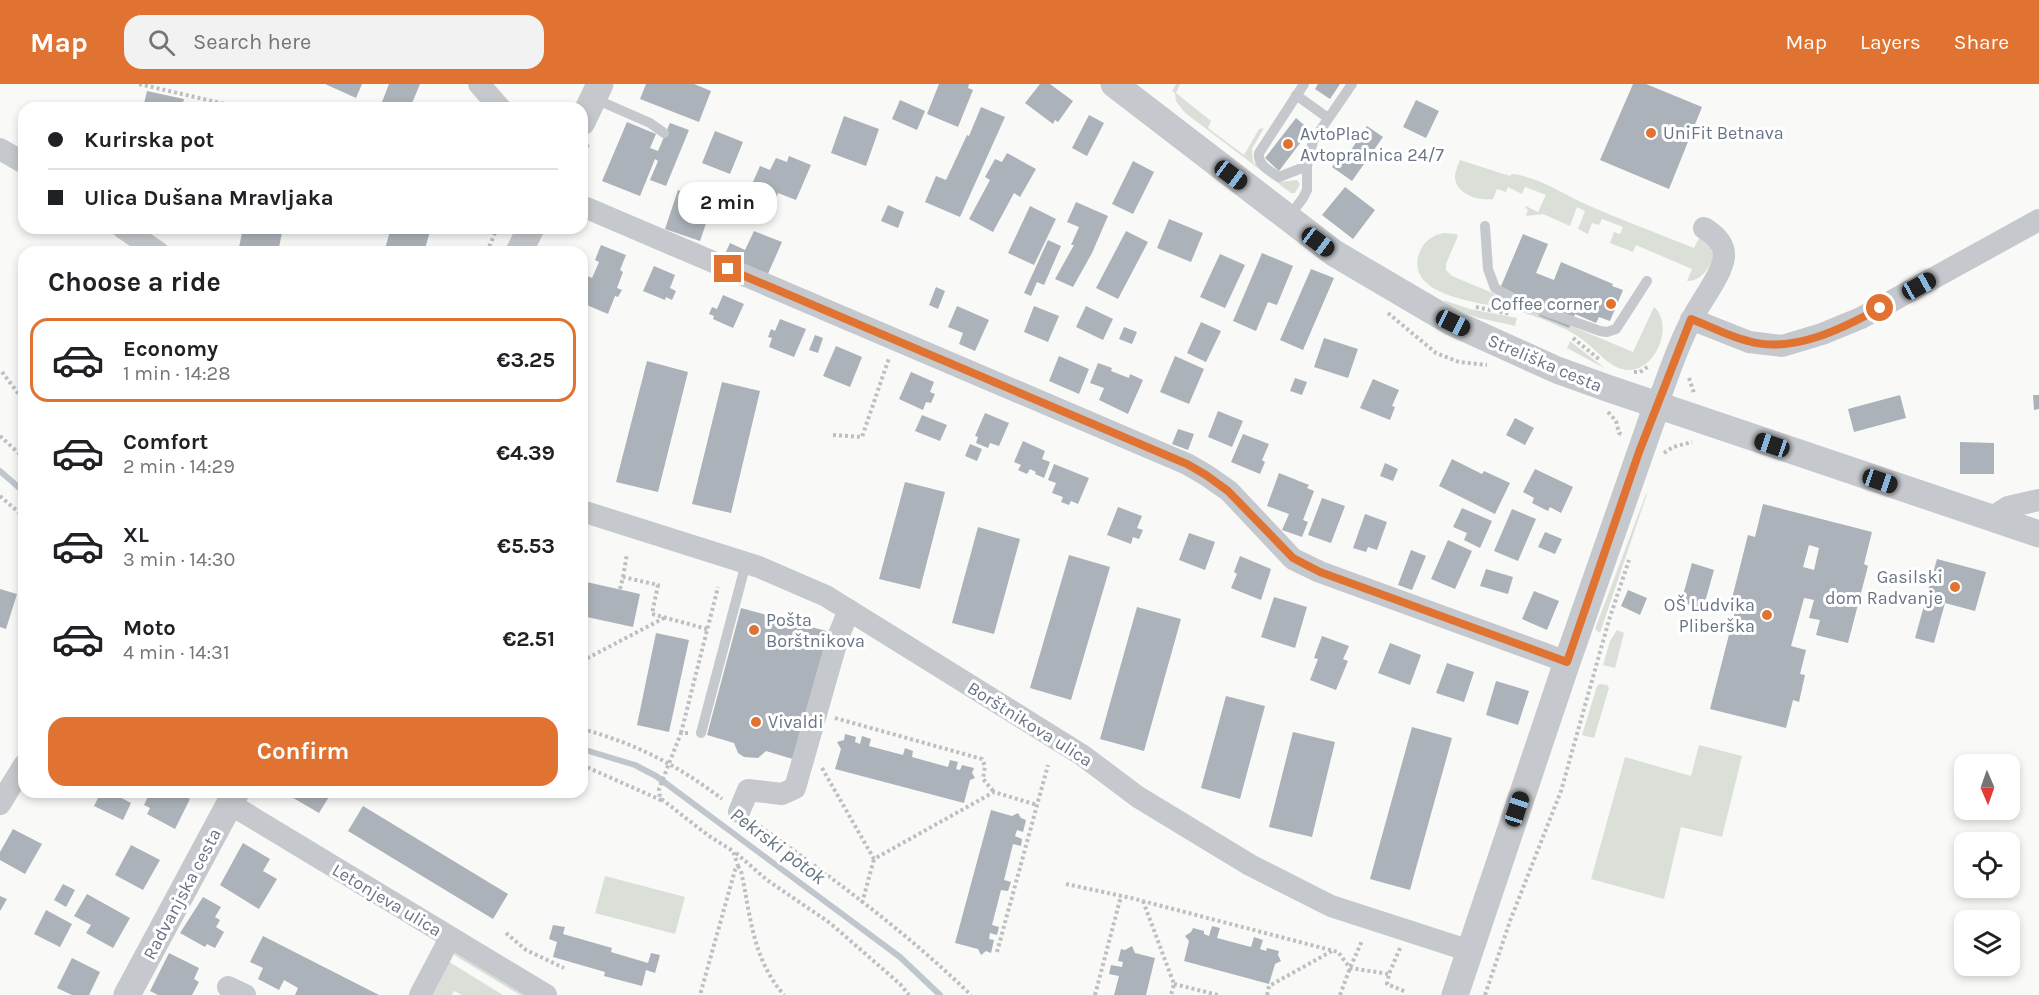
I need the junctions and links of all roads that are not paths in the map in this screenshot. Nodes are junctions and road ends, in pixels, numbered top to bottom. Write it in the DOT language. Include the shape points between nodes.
graph roads {
  1 [pos="479,84"];
  2 [pos="1114,84"];
  3 [pos="1304,84"];
  4 [pos="1352,84"];
  5 [pos="1296,95"];
  6 [pos="592,101"];
  7 [pos="495,102"];
  8 [pos="1328,118"];
  9 [pos="664,133"];
  10 [pos="0,149"];
  11 [pos="18,160"];
  12 [pos="1307,166"];
  13 [pos="588,209"];
  14 [pos="1288,219"];
  15 [pos="2039,220"];
  16 [pos="1485,226"];
  17 [pos="1704,228"];
  18 [pos="132,234"];
  19 [pos="149,246"];
  20 [pos="1647,281"];
  21 [pos="1691,319"];
  22 [pos="1657,405"];
  23 [pos="2039,500"];
  24 [pos="588,513"];
  25 [pos="1991,518"];
  26 [pos="2039,534"];
  27 [pos="746,563"];
  28 [pos="849,610"];
  29 [pos="1567,662"];
  30 [pos="701,733"];
  31 [pos="18,775"];
  32 [pos="233,798"];
  33 [pos="0,804"];
  34 [pos="740,812"];
  35 [pos="450,938"];
  36 [pos="1470,951"];
  37 [pos="127,995"];
  38 [pos="420,995"];
  39 [pos="546,995"];
  40 [pos="1455,995"];
  1 -- 7 [label="street"];
  2 -- 14 [label="street, Streliška cesta"];
  3 -- 5 [label="lane"];
  4 -- 8 [label="lane"];
  5 -- 8 [label="lane"];
  5 -- 12 [label="lane" via="1258,159 1279,177"];
  6 -- 9 [label="lane" via="656,126"];
  8 -- 12 [label="lane" via="1313,141"];
  10 -- 11 [label="street"];
  12 -- 14 [label="lane" via="1307,190"];
  13 -- 29 [label="street" via="1187,464 1228,491 1293,558 1320,572"];
  14 -- 22 [label="street, Streliška cesta" via="1334,253 1453,323 1557,369"];
  15 -- 21 [label="street" via="1861,318 1782,346 1749,342"];
  16 -- 20 [label="lane" via="1488,269 1495,288 1522,303 1600,331 1616,328"];
  17 -- 21 [label="street" via="1723,245 1724,257"];
  18 -- 19 [label="street"];
  21 -- 22 [label="street"];
  22 -- 25 [label="street, Streliška cesta"];
  22 -- 29 [label="street"];
  23 -- 25 [label="street" via="2008,507"];
  24 -- 27 [label="street, Borštnikova ulica"];
  25 -- 26 [label="street, Streliška cesta"];
  27 -- 28 [label="street, Borštnikova ulica" via="797,582"];
  27 -- 30 [label="lane"];
  28 -- 34 [label="street" via="795,788 782,794 748,790"];
  28 -- 36 [label="street, Borštnikova ulica" via="1250,865 1331,906"];
  29 -- 36 [label="street"];
  31 -- 33 [label="street"];
  32 -- 35 [label="street, Letonjeva ulica"];
  32 -- 37 [label="street, Radvanjska cesta"];
  35 -- 38 [label="street"];
  35 -- 39 [label="street, Letonjeva ulica"];
  36 -- 40 [label="street"];
}
